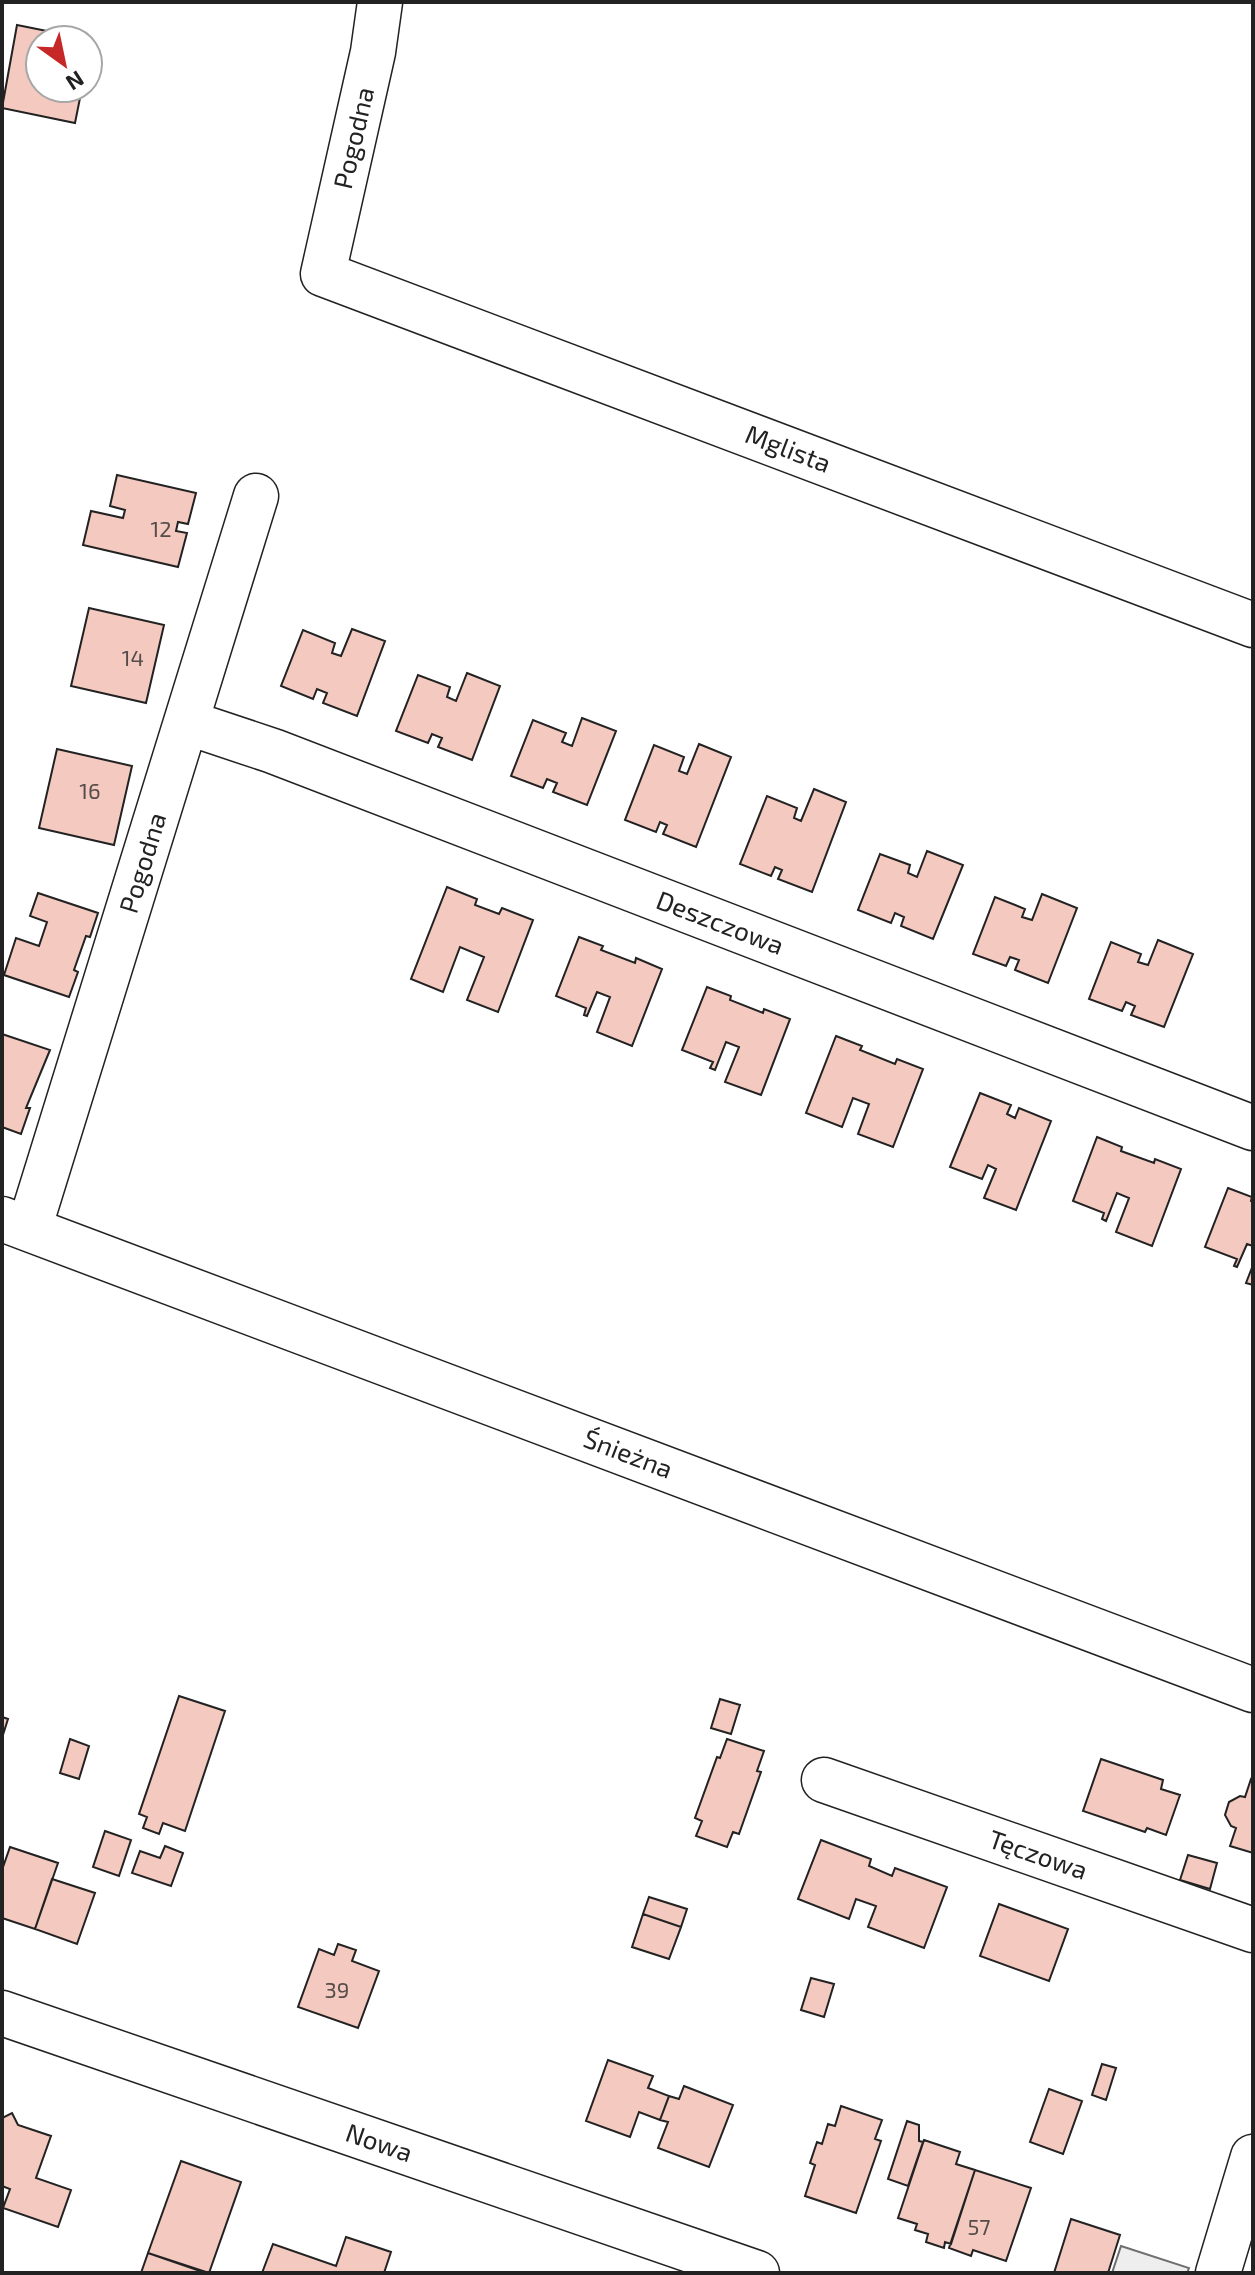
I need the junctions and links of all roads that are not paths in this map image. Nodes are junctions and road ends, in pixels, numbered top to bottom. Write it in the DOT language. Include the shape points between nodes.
graph roads {
  1 [pos="380,2"];
  2 [pos="323,274"];
  3 [pos="256,496"];
  4 [pos="1253,625"];
  5 [pos="186,722"];
  6 [pos="1253,1128"];
  7 [pos="16,1224"];
  8 [pos="1253,1690"];
  9 [pos="824,1780"];
  10 [pos="1253,1930"];
  11 [pos="2,2013"];
  12 [pos="1253,2157"];
  13 [pos="757,2273"];
  14 [pos="1218,2273"];
  1 -- 2 [label="street, Pogodna"];
  2 -- 4 [label="street, Mglista"];
  3 -- 5 [label="street, Pogodna"];
  5 -- 6 [label="street, Deszczowa"];
  5 -- 7 [label="street, Pogodna"];
  7 -- 8 [label="street, Śnieżna"];
  9 -- 10 [label="street, Tęczowa"];
  11 -- 13 [label="street, Nowa"];
  12 -- 14 [label="street"];
}
